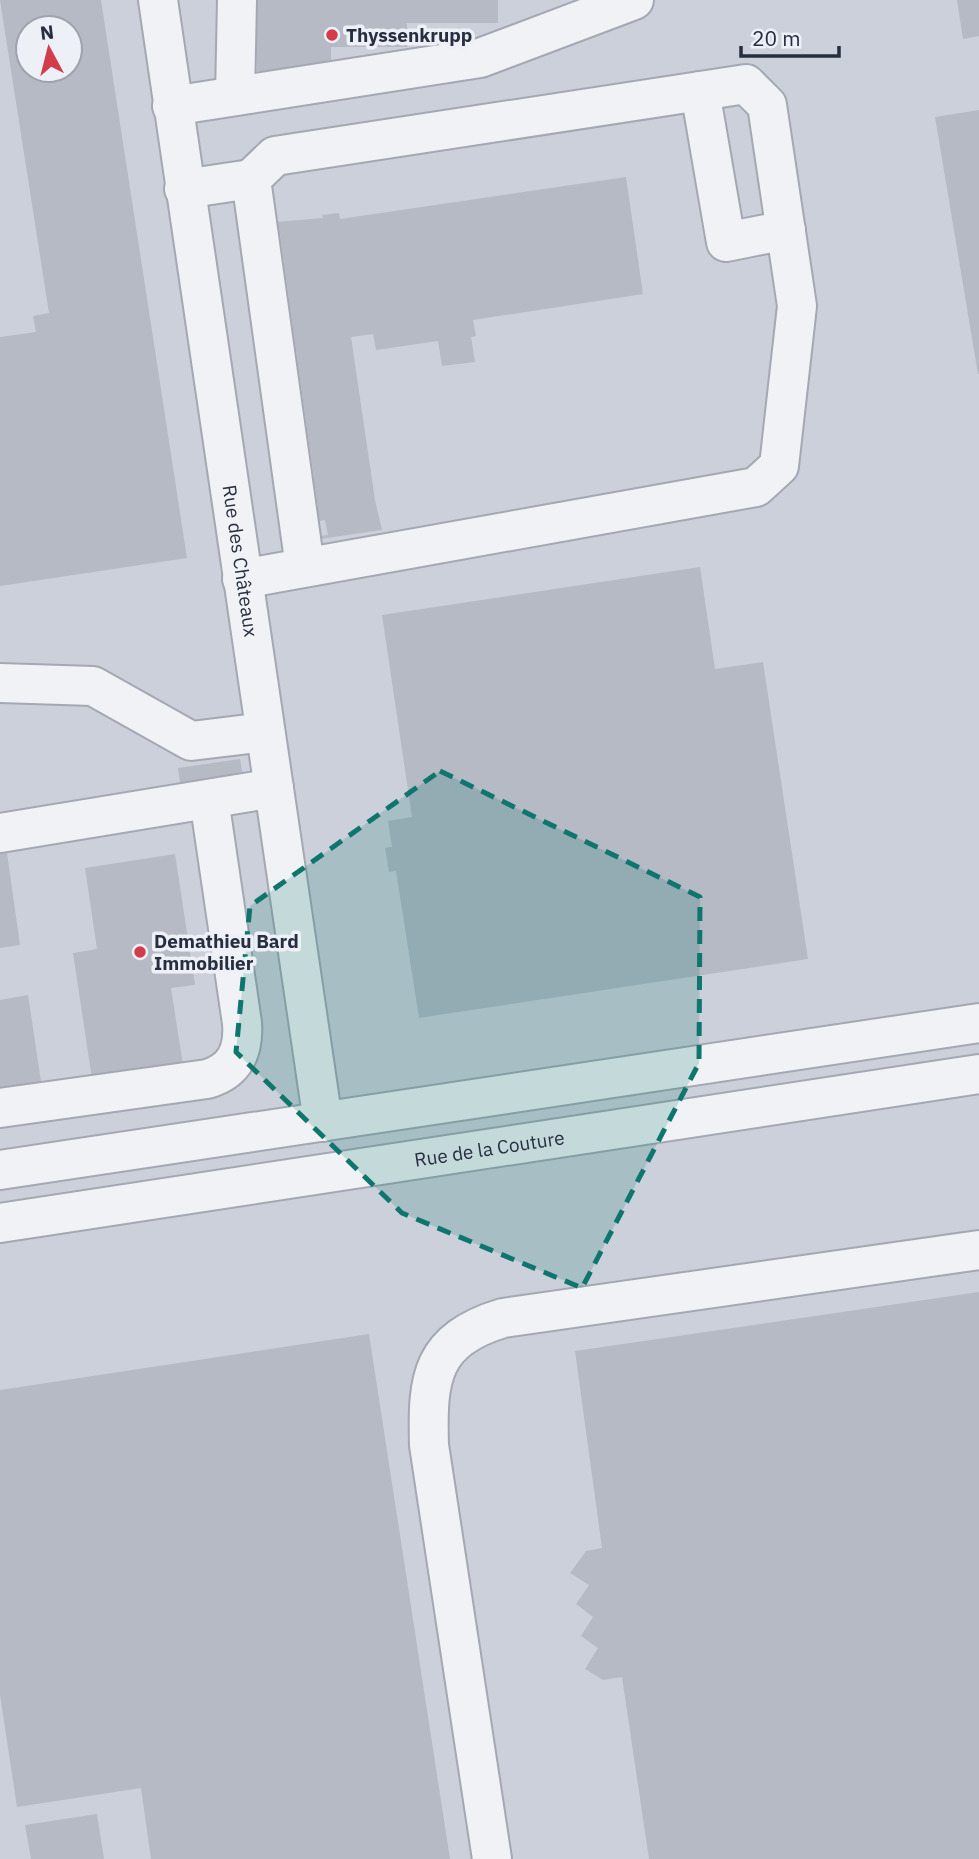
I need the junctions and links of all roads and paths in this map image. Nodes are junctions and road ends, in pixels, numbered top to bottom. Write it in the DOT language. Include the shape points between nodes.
graph roads {
  1 [pos="158,0"];
  2 [pos="237,0"];
  3 [pos="635,0"];
  4 [pos="700,91"];
  5 [pos="235,96"];
  6 [pos="172,106"];
  7 [pos="251,180"];
  8 [pos="184,189"];
  9 [pos="786,230"];
  10 [pos="304,567"];
  11 [pos="242,579"];
  12 [pos="0,683"];
  13 [pos="265,732"];
  14 [pos="274,788"];
  15 [pos="209,799"];
  16 [pos="0,834"];
  17 [pos="979,1023"];
  18 [pos="979,1074"];
  19 [pos="157,1086"];
  20 [pos="0,1108"];
  21 [pos="323,1122"];
  22 [pos="166,1146"];
  23 [pos="0,1170"];
  24 [pos="0,1223"];
  25 [pos="979,1250"];
  26 [pos="492,1859"];
  1 -- 6 [label="street, Rue des Châteaux"];
  2 -- 5 [label="street"];
  3 -- 5 [label="street" via="480,58"];
  4 -- 7 [label="street" via="275,156"];
  4 -- 9 [label="street" via="746,84 767,104"];
  4 -- 9 [label="street" via="726,242"];
  5 -- 6 [label="street"];
  6 -- 8 [label="street, Rue des Châteaux"];
  7 -- 8 [label="street"];
  7 -- 10 [label="street"];
  8 -- 11 [label="street, Rue des Châteaux"];
  9 -- 10 [label="street" via="797,306 779,466 756,487"];
  10 -- 11 [label="street"];
  11 -- 13 [label="street, Rue des Châteaux"];
  12 -- 13 [label="street" via="93,686 191,741"];
  13 -- 14 [label="street, Rue des Châteaux"];
  14 -- 15 [label="street"];
  14 -- 21 [label="street, Rue des Châteaux"];
  15 -- 16 [label="street"];
  15 -- 19 [label="street" via="242,1023 241,1048 229,1069 219,1075"];
  17 -- 21 [label="street"];
  18 -- 24 [label="street, Rue de la Couture"];
  19 -- 20 [label="street"];
  19 -- 22 [label="street"];
  21 -- 22 [label="street"];
  22 -- 23 [label="street"];
  25 -- 26 [label="street" via="503,1318 461,1336 442,1356 429,1397 429,1445"];
}
